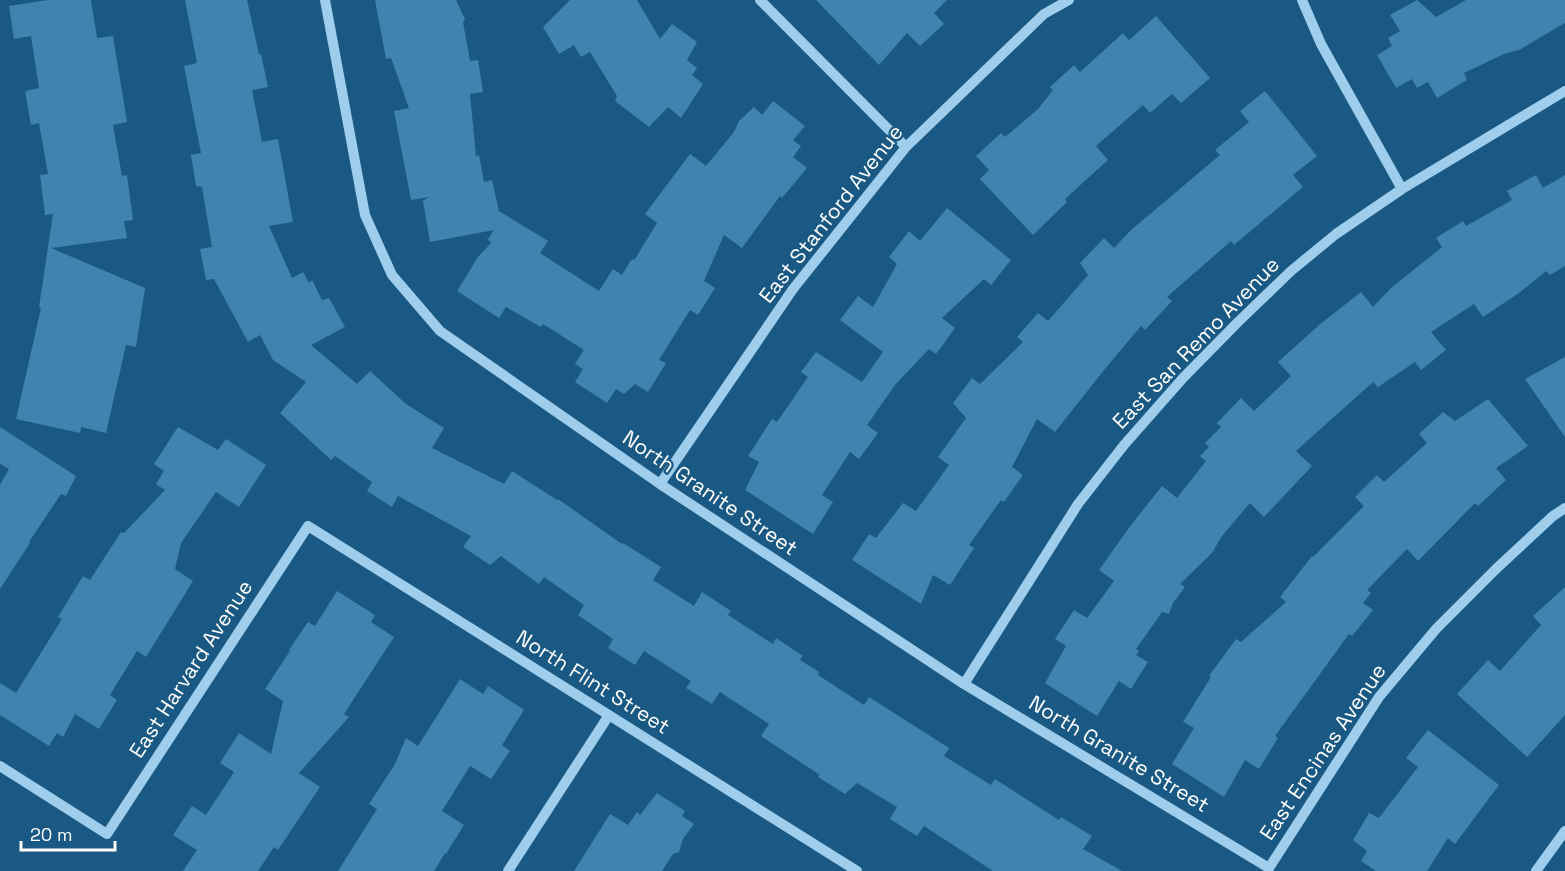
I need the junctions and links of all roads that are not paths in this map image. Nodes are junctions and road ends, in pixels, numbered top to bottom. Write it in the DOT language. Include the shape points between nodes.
graph roads {
  1 [pos="325,0"];
  2 [pos="760,0"];
  3 [pos="1069,0"];
  4 [pos="1302,0"];
  5 [pos="1565,91"];
  6 [pos="906,147"];
  7 [pos="1402,189"];
  8 [pos="660,484"];
  9 [pos="1565,508"];
  10 [pos="308,526"];
  11 [pos="964,684"];
  12 [pos="609,715"];
  13 [pos="0,766"];
  14 [pos="1565,831"];
  15 [pos="1269,868"];
  16 [pos="508,871"];
  17 [pos="857,871"];
  18 [pos="1536,871"];
  1 -- 8 [label="street, North Granite Street" via="365,215 392,275 440,331"];
  2 -- 6 [label="street"];
  3 -- 6 [label="street, East Stanford Avenue" via="1044,14"];
  4 -- 7 [label="street" via="1321,44"];
  5 -- 7 [label="street, East San Remo Avenue"];
  6 -- 8 [label="street, East Stanford Avenue" via="793,289"];
  7 -- 11 [label="street, East San Remo Avenue" via="1336,234 1291,271 1124,444 1078,504"];
  8 -- 11 [label="street, North Granite Street"];
  9 -- 15 [label="street, East Encinas Avenue" via="1497,568 1379,697"];
  10 -- 12 [label="street, North Flint Street"];
  10 -- 13 [label="street, East Harvard Avenue" via="107,834"];
  11 -- 15 [label="street, North Granite Street"];
  12 -- 16 [label="street"];
  12 -- 17 [label="street, North Flint Street"];
  14 -- 18 [label="street"];
}
